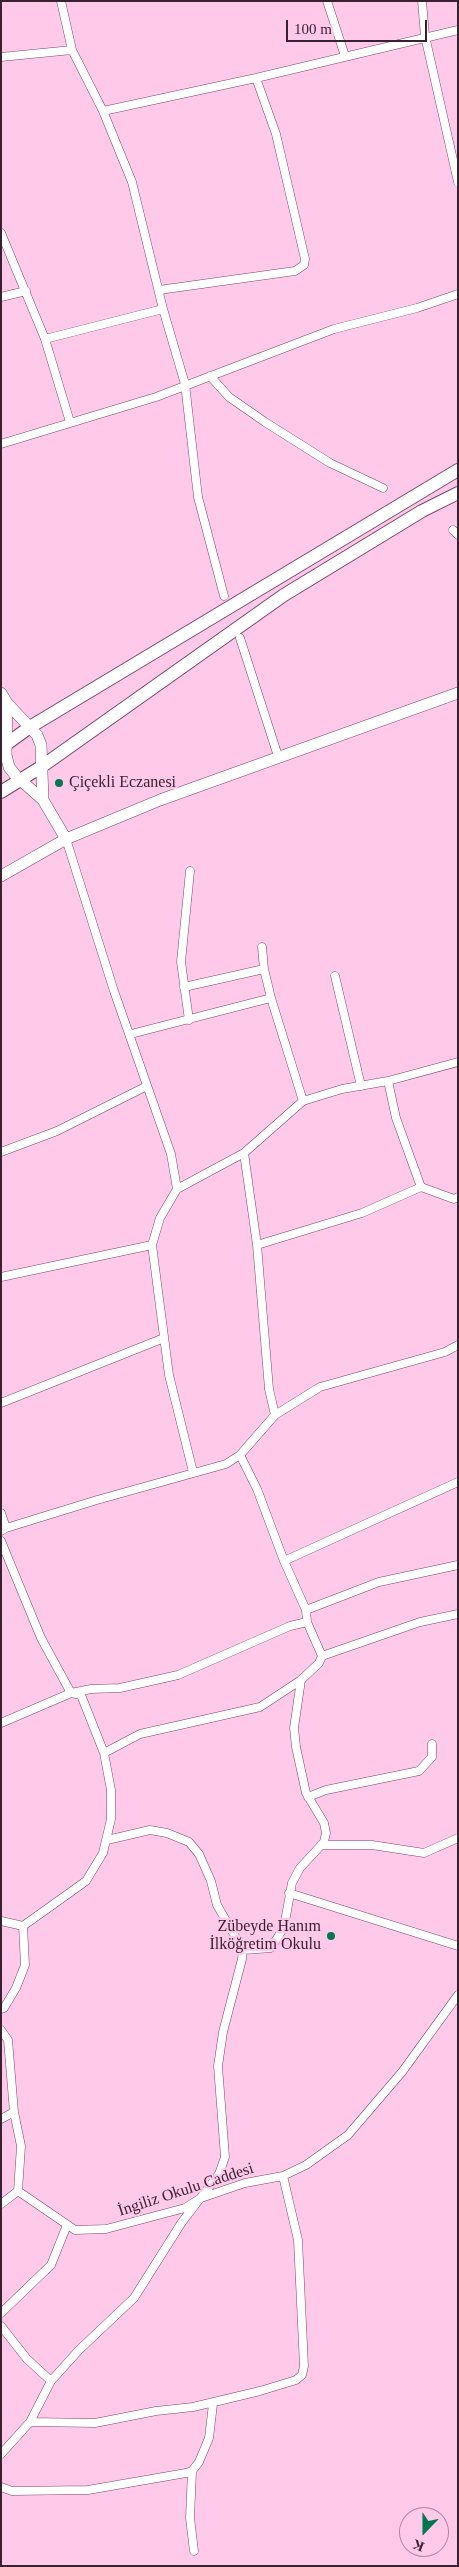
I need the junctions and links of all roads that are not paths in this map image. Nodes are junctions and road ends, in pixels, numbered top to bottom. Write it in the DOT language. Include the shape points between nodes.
graph roads {
  1 [pos="61,1"];
  2 [pos="327,1"];
  3 [pos="422,1"];
  4 [pos="458,30"];
  5 [pos="425,36"];
  6 [pos="72,50"];
  7 [pos="345,56"];
  8 [pos="1,57"];
  9 [pos="256,78"];
  10 [pos="103,111"];
  11 [pos="458,182"];
  12 [pos="1,233"];
  13 [pos="159,290"];
  14 [pos="26,291"];
  15 [pos="458,294"];
  16 [pos="1,296"];
  17 [pos="163,309"];
  18 [pos="44,339"];
  19 [pos="210,376"];
  20 [pos="185,384"];
  21 [pos="70,422"];
  22 [pos="1,444"];
  23 [pos="458,470"];
  24 [pos="383,488"];
  25 [pos="458,493"];
  26 [pos="224,596"];
  27 [pos="240,638"];
  28 [pos="458,693"];
  29 [pos="4,698"];
  30 [pos="30,727"];
  31 [pos="4,746"];
  32 [pos="278,756"];
  33 [pos="41,767"];
  34 [pos="20,780"];
  35 [pos="1,792"];
  36 [pos="44,800"];
  37 [pos="66,839"];
  38 [pos="190,871"];
  39 [pos="1,876"];
  40 [pos="262,947"];
  41 [pos="264,969"];
  42 [pos="335,976"];
  43 [pos="184,987"];
  44 [pos="271,998"];
  45 [pos="189,1020"];
  46 [pos="131,1034"];
  47 [pos="458,1062"];
  48 [pos="388,1081"];
  49 [pos="147,1086"];
  50 [pos="361,1086"];
  51 [pos="303,1101"];
  52 [pos="1,1152"];
  53 [pos="244,1154"];
  54 [pos="421,1187"];
  55 [pos="177,1189"];
  56 [pos="456,1198"];
  57 [pos="458,1207"];
  58 [pos="258,1244"];
  59 [pos="152,1245"];
  60 [pos="1,1277"];
  61 [pos="164,1338"];
  62 [pos="458,1345"];
  63 [pos="1,1403"];
  64 [pos="274,1414"];
  65 [pos="240,1455"];
  66 [pos="193,1472"];
  67 [pos="458,1482"];
  68 [pos="1,1513"];
  69 [pos="3,1530"];
  70 [pos="1,1537"];
  71 [pos="1,1540"];
  72 [pos="284,1561"];
  73 [pos="458,1565"];
  74 [pos="306,1610"];
  75 [pos="458,1614"];
  76 [pos="307,1622"];
  77 [pos="322,1656"];
  78 [pos="301,1680"];
  79 [pos="71,1693"];
  80 [pos="1,1723"];
  81 [pos="432,1744"];
  82 [pos="104,1753"];
  83 [pos="308,1797"];
  84 [pos="458,1838"];
  85 [pos="107,1840"];
  86 [pos="322,1845"];
  87 [pos="289,1893"];
  88 [pos="1,1921"];
  89 [pos="23,1926"];
  90 [pos="458,1946"];
  91 [pos="243,1950"];
  92 [pos="458,1995"];
  93 [pos="1,2009"];
  94 [pos="1,2030"];
  95 [pos="14,2112"];
  96 [pos="1,2119"];
  97 [pos="283,2176"];
  98 [pos="18,2191"];
  99 [pos="201,2198"];
  100 [pos="1,2204"];
  101 [pos="67,2225"];
  102 [pos="1,2313"];
  103 [pos="1,2326"];
  104 [pos="51,2381"];
  105 [pos="213,2404"];
  106 [pos="30,2422"];
  107 [pos="1,2454"];
  108 [pos="192,2471"];
  109 [pos="1,2487"];
  110 [pos="194,2551"];
  1 -- 6 [label="street"];
  2 -- 7 [label="street"];
  3 -- 5 [label="street"];
  4 -- 5 [label="street"];
  5 -- 7 [label="street"];
  5 -- 11 [label="street"];
  6 -- 8 [label="street"];
  6 -- 10 [label="street"];
  7 -- 9 [label="street"];
  9 -- 10 [label="street"];
  9 -- 13 [label="street" via="278,143 304,265 295,271"];
  10 -- 13 [label="street" via="132,182"];
  12 -- 14 [label="street"];
  13 -- 17 [label="street"];
  14 -- 16 [label="street"];
  14 -- 18 [label="street"];
  15 -- 19 [label="street" via="334,329"];
  17 -- 18 [label="street"];
  17 -- 20 [label="street"];
  18 -- 21 [label="street"];
  19 -- 20 [label="street"];
  19 -- 24 [label="street" via="230,397 265,422 330,463"];
  20 -- 21 [label="street"];
  20 -- 26 [label="street" via="198,497"];
  21 -- 22 [label="street"];
  23 -- 30 [label="main road"];
  25 -- 33 [label="main road" via="422,511 284,595"];
  27 -- 32 [label="street"];
  28 -- 32 [label="main road"];
  29 -- 30 [label="main road"];
  29 -- 31 [label="main road"];
  30 -- 31 [label="main road"];
  30 -- 33 [label="main road" via="41,745"];
  31 -- 34 [label="main road" via="9,767"];
  32 -- 37 [label="main road"];
  33 -- 34 [label="main road"];
  33 -- 36 [label="main road"];
  34 -- 35 [label="main road"];
  34 -- 36 [label="main road"];
  36 -- 37 [label="main road"];
  37 -- 39 [label="main road"];
  37 -- 46 [label="street" via="114,991"];
  38 -- 43 [label="street" via="182,943"];
  40 -- 41 [label="street"];
  41 -- 43 [label="street"];
  41 -- 44 [label="street"];
  42 -- 50 [label="street"];
  43 -- 45 [label="street"];
  44 -- 45 [label="street"];
  44 -- 51 [label="street"];
  45 -- 46 [label="street"];
  46 -- 49 [label="street"];
  47 -- 48 [label="street"];
  48 -- 50 [label="street"];
  48 -- 54 [label="street" via="396,1118"];
  49 -- 52 [label="street" via="57,1131"];
  49 -- 55 [label="street" via="171,1154"];
  50 -- 51 [label="street"];
  51 -- 53 [label="street"];
  53 -- 55 [label="street"];
  53 -- 58 [label="street"];
  54 -- 56 [label="street"];
  54 -- 58 [label="street" via="362,1213"];
  55 -- 59 [label="street" via="160,1218"];
  56 -- 57 [label="street"];
  58 -- 64 [label="street" via="269,1389"];
  59 -- 60 [label="street"];
  59 -- 61 [label="street"];
  61 -- 63 [label="street"];
  61 -- 66 [label="street" via="169,1375"];
  62 -- 64 [label="street" via="445,1352 320,1387"];
  64 -- 65 [label="street"];
  65 -- 66 [label="street" via="226,1464"];
  65 -- 72 [label="street" via="257,1489"];
  66 -- 69 [label="street"];
  67 -- 72 [label="street"];
  68 -- 69 [label="street"];
  69 -- 70 [label="street"];
  71 -- 79 [label="street" via="41,1638"];
  72 -- 74 [label="street"];
  73 -- 74 [label="street" via="379,1582"];
  74 -- 76 [label="street"];
  75 -- 77 [label="street" via="420,1622"];
  76 -- 77 [label="street"];
  76 -- 79 [label="street" via="290,1626 171,1677 120,1688"];
  77 -- 78 [label="street"];
  78 -- 82 [label="street" via="260,1707 140,1734"];
  78 -- 83 [label="street" via="294,1728"];
  79 -- 80 [label="street"];
  79 -- 82 [label="street" via="81,1695"];
  81 -- 83 [label="street" via="432,1757 419,1771 326,1790"];
  82 -- 85 [label="street" via="111,1790"];
  83 -- 86 [label="street" via="324,1823 326,1834"];
  84 -- 86 [label="street" via="424,1853 372,1844"];
  85 -- 89 [label="street" via="100,1861 86,1881"];
  85 -- 91 [label="street" via="150,1830 189,1842 199,1854 217,1905"];
  86 -- 87 [label="street" via="300,1868"];
  87 -- 90 [label="street"];
  87 -- 91 [label="street" via="284,1927 271,1948"];
  88 -- 89 [label="street"];
  89 -- 93 [label="street" via="25,1965 16,1988"];
  91 -- 99 [label="street" via="218,2066 225,2157 219,2174"];
  92 -- 97 [label="street, İngiliz Okulu Caddesi" via="402,2072 348,2134 306,2165"];
  94 -- 95 [label="street" via="8,2040"];
  95 -- 96 [label="street"];
  95 -- 98 [label="street" via="21,2146"];
  97 -- 99 [label="street, İngiliz Okulu Caddesi" via="245,2183"];
  97 -- 105 [label="street" via="298,2240 302,2375 296,2380"];
  98 -- 100 [label="street"];
  98 -- 101 [label="street, İngiliz Okulu Caddesi"];
  99 -- 101 [label="street, İngiliz Okulu Caddesi" via="185,2208 106,2229 75,2230"];
  99 -- 104 [label="street" via="134,2298"];
  101 -- 102 [label="street" via="51,2265"];
  103 -- 104 [label="street" via="27,2359"];
  104 -- 106 [label="street"];
  105 -- 106 [label="street" via="95,2423"];
  105 -- 108 [label="street" via="210,2438"];
  106 -- 107 [label="street"];
  108 -- 109 [label="street" via="88,2490 12,2491"];
  108 -- 110 [label="street" via="190,2518"];
}
